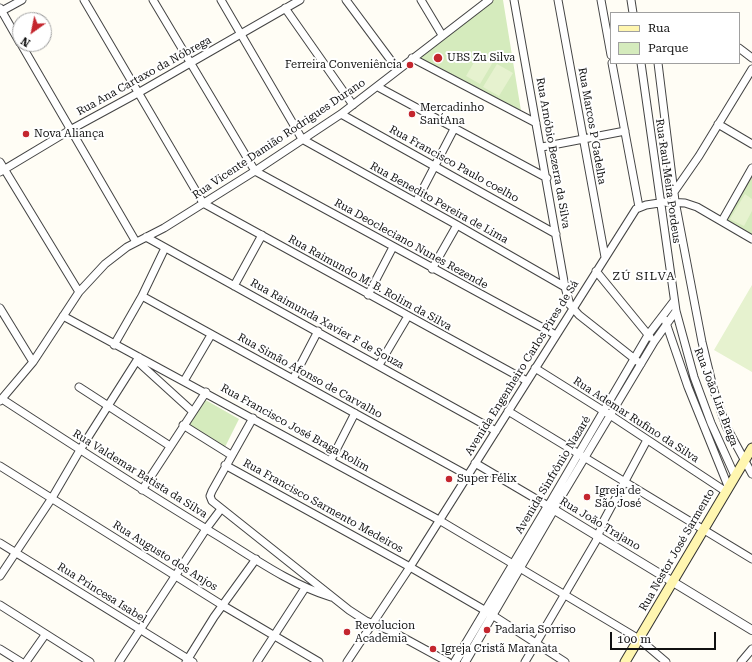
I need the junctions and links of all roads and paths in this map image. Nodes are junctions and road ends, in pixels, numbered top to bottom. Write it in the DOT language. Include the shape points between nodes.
graph roads {
  1 [pos="22,0"];
  2 [pos="84,0"];
  3 [pos="153,0"];
  4 [pos="221,0"];
  5 [pos="300,0"];
  6 [pos="346,0"];
  7 [pos="422,0"];
  8 [pos="489,0"];
  9 [pos="514,0"];
  10 [pos="558,0"];
  11 [pos="601,0"];
  12 [pos="631,0"];
  13 [pos="289,4"];
  14 [pos="1,10"];
  15 [pos="633,12"];
  16 [pos="12,29"];
  17 [pos="240,33"];
  18 [pos="442,35"];
  19 [pos="740,49"];
  20 [pos="610,50"];
  21 [pos="25,52"];
  22 [pos="412,58"];
  23 [pos="752,58"];
  24 [pos="190,62"];
  25 [pos="612,64"];
  26 [pos="640,64"];
  27 [pos="658,64"];
  28 [pos="752,69"];
  29 [pos="398,70"];
  30 [pos="378,87"];
  31 [pos="138,93"];
  32 [pos="353,105"];
  33 [pos="341,114"];
  34 [pos="536,122"];
  35 [pos="718,124"];
  36 [pos="454,129"];
  37 [pos="70,130"];
  38 [pos="625,131"];
  39 [pos="582,139"];
  40 [pos="302,140"];
  41 [pos="752,144"];
  42 [pos="542,148"];
  43 [pos="0,162"];
  44 [pos="435,165"];
  45 [pos="752,168"];
  46 [pos="2,171"];
  47 [pos="255,171"];
  48 [pos="547,178"];
  49 [pos="674,192"];
  50 [pos="675,201"];
  51 [pos="416,202"];
  52 [pos="203,203"];
  53 [pos="661,203"];
  54 [pos="639,207"];
  55 [pos="722,221"];
  56 [pos="458,225"];
  57 [pos="556,234"];
  58 [pos="262,235"];
  59 [pos="146,237"];
  60 [pos="752,239"];
  61 [pos="136,242"];
  62 [pos="393,247"];
  63 [pos="165,248"];
  64 [pos="605,257"];
  65 [pos="432,269"];
  66 [pos="596,271"];
  67 [pos="234,286"];
  68 [pos="565,287"];
  69 [pos="79,292"];
  70 [pos="368,294"];
  71 [pos="142,296"];
  72 [pos="674,301"];
  73 [pos="0,308"];
  74 [pos="573,309"];
  75 [pos="676,311"];
  76 [pos="63,316"];
  77 [pos="408,316"];
  78 [pos="663,316"];
  79 [pos="667,323"];
  80 [pos="318,332"];
  81 [pos="211,334"];
  82 [pos="556,335"];
  83 [pos="648,335"];
  84 [pos="654,342"];
  85 [pos="114,345"];
  86 [pos="138,359"];
  87 [pos="33,362"];
  88 [pos="638,362"];
  89 [pos="379,365"];
  90 [pos="535,368"];
  91 [pos="293,379"];
  92 [pos="184,381"];
  93 [pos="527,382"];
  94 [pos="79,387"];
  95 [pos="206,392"];
  96 [pos="1,400"];
  97 [pos="108,407"];
  98 [pos="192,411"];
  99 [pos="604,411"];
  100 [pos="508,412"];
  101 [pos="355,413"];
  102 [pos="610,415"];
  103 [pos="253,418"];
  104 [pos="183,425"];
  105 [pos="496,431"];
  106 [pos="647,440"];
  107 [pos="170,446"];
  108 [pos="752,448"];
  109 [pos="80,450"];
  110 [pos="232,455"];
  111 [pos="582,455"];
  112 [pos="331,460"];
  113 [pos="744,461"];
  114 [pos="475,463"];
  115 [pos="226,465"];
  116 [pos="0,466"];
  117 [pos="736,473"];
  118 [pos="752,474"];
  119 [pos="467,475"];
  120 [pos="625,481"];
  121 [pos="727,488"];
  122 [pos="142,490"];
  123 [pos="52,498"];
  124 [pos="551,508"];
  125 [pos="222,509"];
  126 [pos="439,520"];
  127 [pos="206,529"];
  128 [pos="702,529"];
  129 [pos="598,535"];
  130 [pos="0,543"];
  131 [pos="15,552"];
  132 [pos="256,559"];
  133 [pos="752,559"];
  134 [pos="517,565"];
  135 [pos="410,567"];
  136 [pos="0,576"];
  137 [pos="175,576"];
  138 [pos="673,581"];
  139 [pos="305,588"];
  140 [pos="565,594"];
  141 [pos="330,597"];
  142 [pos="0,605"];
  143 [pos="222,605"];
  144 [pos="489,614"];
  145 [pos="373,624"];
  146 [pos="141,630"];
  147 [pos="752,630"];
  148 [pos="45,635"];
  149 [pos="274,636"];
  150 [pos="639,639"];
  151 [pos="536,643"];
  152 [pos="0,649"];
  153 [pos="752,649"];
  154 [pos="189,661"];
  155 [pos="21,662"];
  156 [pos="26,662"];
  157 [pos="90,662"];
  158 [pos="119,662"];
  159 [pos="257,662"];
  160 [pos="319,662"];
  161 [pos="347,662"];
  162 [pos="448,662"];
  163 [pos="455,662"];
  164 [pos="465,662"];
  165 [pos="525,662"];
  166 [pos="565,662"];
  167 [pos="625,662"];
  168 [pos="666,662"];
  169 [pos="740,662"];
  1 -- 14 [label="street"];
  2 -- 31 [label="street"];
  3 -- 24 [label="street"];
  4 -- 17 [label="street"];
  5 -- 13 [label="street, Rua Ana Cartaxo da Nóbrega"];
  6 -- 29 [label="street"];
  7 -- 18 [label="street"];
  8 -- 18 [label="street, Rua Vicente Damião Rodrigues Durano"];
  9 -- 34 [label="street, Rua Arnóbio Bezerra da Silva"];
  10 -- 39 [label="street, Rua Marcos P Gadelha"];
  11 -- 20 [label="street"];
  12 -- 15 [label="street"];
  13 -- 17 [label="street, Rua Ana Cartaxo da Nóbrega"];
  13 -- 32 [label="street"];
  14 -- 16 [label="street"];
  17 -- 24 [label="street, Rua Ana Cartaxo da Nóbrega"];
  17 -- 40 [label="street"];
  18 -- 22 [label="street, Rua Vicente Damião Rodrigues Durano"];
  19 -- 23 [label="street"];
  21 -- 37 [label="street"];
  22 -- 29 [label="street, Rua Vicente Damião Rodrigues Durano"];
  22 -- 34 [label="street"];
  24 -- 31 [label="street, Rua Ana Cartaxo da Nóbrega"];
  24 -- 47 [label="street"];
  25 -- 38 [label="street"];
  26 -- 53 [label="street, Rua Raul Meira Pordeus"];
  27 -- 49 [label="street"];
  28 -- 35 [label="street"];
  29 -- 30 [label="street, Rua Vicente Damião Rodrigues Durano"];
  30 -- 32 [label="street, Rua Vicente Damião Rodrigues Durano"];
  30 -- 36 [label="street"];
  31 -- 37 [label="street, Rua Ana Cartaxo da Nóbrega"];
  31 -- 52 [label="street"];
  32 -- 33 [label="street, Rua Vicente Damião Rodrigues Durano"];
  33 -- 40 [label="street, Rua Vicente Damião Rodrigues Durano"];
  33 -- 44 [label="street, Rua Francisco Paulo coelho"];
  34 -- 42 [label="street, Rua Arnóbio Bezerra da Silva"];
  35 -- 41 [label="street"];
  35 -- 49 [label="street"];
  36 -- 44 [label="street"];
  36 -- 48 [label="street"];
  37 -- 46 [label="street, Rua Ana Cartaxo da Nóbrega"];
  37 -- 61 [label="street"];
  38 -- 39 [label="street"];
  38 -- 54 [label="street"];
  39 -- 42 [label="street"];
  39 -- 64 [label="street, Rua Marcos P Gadelha"];
  40 -- 47 [label="street, Rua Vicente Damião Rodrigues Durano"];
  40 -- 51 [label="street, Rua Benedito Pereira de Lima"];
  42 -- 48 [label="street, Rua Arnóbio Bezerra da Silva"];
  43 -- 46 [label="street"];
  44 -- 51 [label="street"];
  44 -- 57 [label="street, Rua Francisco Paulo coelho"];
  45 -- 55 [label="street"];
  46 -- 69 [label="street"];
  47 -- 52 [label="street, Rua Vicente Damião Rodrigues Durano"];
  47 -- 62 [label="street, Rua Deocleciano Nunes Rezende"];
  48 -- 57 [label="street, Rua Arnóbio Bezerra da Silva"];
  49 -- 50 [label="street"];
  50 -- 53 [label="street"];
  50 -- 55 [label="street" via="697,207"];
  50 -- 113 [label="street" via="702,342 714,390 726,426"];
  51 -- 56 [label="street, Rua Benedito Pereira de Lima"];
  52 -- 58 [label="street, Rua Raimundo M. B. Rolim da Silva"];
  52 -- 59 [label="street, Rua Vicente Damião Rodrigues Durano"];
  53 -- 54 [label="street"];
  53 -- 72 [label="street, Rua Raul Meira Pordeus"];
  54 -- 64 [label="street, Avenida Engenheiro Carlos Pires de Sá" via="633,212"];
  55 -- 60 [label="street"];
  56 -- 65 [label="street"];
  56 -- 68 [label="street, Rua Benedito Pereira de Lima"];
  57 -- 68 [label="street, Rua Arnóbio Bezerra da Silva"];
  58 -- 67 [label="street"];
  58 -- 70 [label="street, Rua Raimundo M. B. Rolim da Silva"];
  59 -- 61 [label="street, Rua Vicente Damião Rodrigues Durano"];
  59 -- 63 [label="street, Rua Raimunda Xavier F de Souza"];
  61 -- 69 [label="street, Rua Vicente Damião Rodrigues Durano" via="95,273"];
  62 -- 65 [label="street, Rua Deocleciano Nunes Rezende"];
  62 -- 70 [label="street"];
  63 -- 67 [label="street, Rua Raimunda Xavier F de Souza"];
  63 -- 71 [label="street"];
  64 -- 66 [label="street, Avenida Engenheiro Carlos Pires de Sá"];
  65 -- 82 [label="street, Rua Deocleciano Nunes Rezende"];
  66 -- 74 [label="street, Avenida Engenheiro Carlos Pires de Sá"];
  66 -- 83 [label="street"];
  67 -- 80 [label="street, Rua Raimunda Xavier F de Souza"];
  68 -- 74 [label="street, Rua Arnóbio Bezerra da Silva"];
  69 -- 76 [label="street, Rua Vicente Damião Rodrigues Durano"];
  70 -- 77 [label="street, Rua Raimundo M. B. Rolim da Silva"];
  71 -- 81 [label="street, Rua Simão Afonso de Carvalho"];
  71 -- 85 [label="street"];
  72 -- 75 [label="street, Rua João Lira Braga"];
  72 -- 78 [label="street, Avenida Sinfrônio Nazaré"];
  73 -- 87 [label="street"];
  74 -- 82 [label="street, Avenida Engenheiro Carlos Pires de Sá"];
  74 -- 88 [label="street"];
  75 -- 79 [label="street, Avenida Sinfrônio Nazaré"];
  75 -- 117 [label="street, Rua João Lira Braga" via="696,383"];
  76 -- 85 [label="street, Rua Francisco José Braga Rolim"];
  76 -- 87 [label="street, Rua Vicente Damião Rodrigues Durano"];
  77 -- 89 [label="street"];
  77 -- 93 [label="street, Rua Raimundo M. B. Rolim da Silva"];
  78 -- 79 [label="street"];
  78 -- 83 [label="street, Avenida Sinfrônio Nazaré"];
  79 -- 84 [label="street, Avenida Sinfrônio Nazaré"];
  79 -- 121 [label="street" via="688,388"];
  80 -- 89 [label="street, Rua Raimunda Xavier F de Souza"];
  80 -- 91 [label="street"];
  81 -- 91 [label="street, Rua Simão Afonso de Carvalho"];
  81 -- 92 [label="street"];
  82 -- 90 [label="street, Avenida Engenheiro Carlos Pires de Sá"];
  83 -- 84 [label="street"];
  83 -- 88 [label="street, Avenida Sinfrônio Nazaré"];
  84 -- 88 [label="street, Avenida Sinfrônio Nazaré"];
  85 -- 86 [label="street, Rua Francisco José Braga Rolim"];
  86 -- 92 [label="street, Rua Francisco José Braga Rolim"];
  86 -- 97 [label="street"];
  86 -- 98 [label="street"];
  87 -- 96 [label="street, Rua Vicente Damião Rodrigues Durano"];
  88 -- 99 [label="street, Avenida Sinfrônio Nazaré"];
  88 -- 102 [label="street, Avenida Sinfrônio Nazaré"];
  89 -- 105 [label="street, Rua Raimunda Xavier F de Souza"];
  90 -- 93 [label="street, Avenida Engenheiro Carlos Pires de Sá"];
  90 -- 99 [label="street, Rua Ademar Rufino da Silva"];
  91 -- 101 [label="street, Rua Simão Afonso de Carvalho"];
  92 -- 95 [label="street, Rua Francisco José Braga Rolim"];
  93 -- 100 [label="street, Avenida Engenheiro Carlos Pires de Sá"];
  94 -- 97 [label="street"];
  95 -- 98 [label="street"];
  95 -- 103 [label="street, Rua Francisco José Braga Rolim"];
  96 -- 109 [label="street, Rua Valdemar Batista da Silva"];
  97 -- 107 [label="street"];
  97 -- 109 [label="street"];
  98 -- 104 [label="street"];
  99 -- 102 [label="street, Rua Ademar Rufino da Silva"];
  99 -- 111 [label="street, Avenida Sinfrônio Nazaré"];
  100 -- 105 [label="street, Avenida Engenheiro Carlos Pires de Sá"];
  100 -- 111 [label="street"];
  101 -- 112 [label="street"];
  101 -- 119 [label="street, Rua Simão Afonso de Carvalho"];
  102 -- 106 [label="street, Rua Ademar Rufino da Silva"];
  102 -- 111 [label="street, Avenida Sinfrônio Nazaré"];
  103 -- 110 [label="street"];
  103 -- 112 [label="street, Rua Francisco José Braga Rolim"];
  104 -- 107 [label="street"];
  104 -- 110 [label="street"];
  105 -- 114 [label="street, Avenida Engenheiro Carlos Pires de Sá"];
  106 -- 120 [label="street"];
  106 -- 121 [label="street, Rua Ademar Rufino da Silva"];
  107 -- 122 [label="street"];
  108 -- 113 [label="main road, Rua Nestor José Sarmento"];
  109 -- 122 [label="street, Rua Valdemar Batista da Silva"];
  109 -- 123 [label="street"];
  110 -- 115 [label="street"];
  111 -- 120 [label="street"];
  111 -- 124 [label="street, Avenida Sinfrônio Nazaré"];
  112 -- 126 [label="street, Rua Francisco José Braga Rolim"];
  113 -- 117 [label="main road, Rua Nestor José Sarmento"];
  113 -- 118 [label="street"];
  114 -- 119 [label="street, Avenida Engenheiro Carlos Pires de Sá"];
  114 -- 124 [label="street, Rua João Trajano"];
  115 -- 125 [label="street" via="210,496"];
  115 -- 135 [label="street, Rua Francisco Sarmento Medeiros"];
  116 -- 123 [label="street, Rua Augusto dos Anjos"];
  117 -- 121 [label="main road, Rua Nestor José Sarmento"];
  119 -- 126 [label="street, Avenida Engenheiro Carlos Pires de Sá"];
  120 -- 128 [label="street"];
  120 -- 129 [label="street"];
  121 -- 128 [label="main road, Rua Nestor José Sarmento"];
  122 -- 127 [label="street, Rua Valdemar Batista da Silva"];
  123 -- 131 [label="street"];
  123 -- 137 [label="street, Rua Augusto dos Anjos"];
  124 -- 129 [label="street, Rua João Trajano"];
  124 -- 134 [label="street, Avenida Sinfrônio Nazaré"];
  125 -- 127 [label="street, Rua Valdemar Batista da Silva"];
  125 -- 141 [label="street, Rua Valdemar Batista da Silva"];
  126 -- 134 [label="street, Rua Francisco José Braga Rolim"];
  126 -- 135 [label="street, Avenida Engenheiro Carlos Pires de Sá"];
  127 -- 132 [label="street"];
  127 -- 137 [label="street"];
  128 -- 133 [label="street"];
  128 -- 138 [label="main road, Rua Nestor José Sarmento"];
  129 -- 138 [label="street, Rua João Trajano"];
  129 -- 140 [label="street"];
  130 -- 131 [label="street, Rua Princesa Isabel"];
  131 -- 136 [label="street"];
  131 -- 146 [label="street, Rua Princesa Isabel"];
  132 -- 139 [label="street"];
  132 -- 143 [label="street"];
  134 -- 140 [label="street, Rua Francisco José Braga Rolim"];
  134 -- 144 [label="street, Avenida Sinfrônio Nazaré"];
  135 -- 144 [label="street, Rua Francisco Sarmento Medeiros"];
  135 -- 145 [label="street, Avenida Engenheiro Carlos Pires de Sá"];
  137 -- 143 [label="street, Rua Augusto dos Anjos"];
  137 -- 146 [label="street"];
  138 -- 147 [label="street, Rua João Trajano"];
  138 -- 150 [label="main road, Rua Nestor José Sarmento"];
  139 -- 141 [label="street"];
  139 -- 149 [label="street"];
  140 -- 150 [label="street, Rua Francisco José Braga Rolim"];
  140 -- 151 [label="street"];
  141 -- 145 [label="street, Rua Valdemar Batista da Silva"];
  142 -- 148 [label="street"];
  143 -- 149 [label="street, Rua Augusto dos Anjos"];
  143 -- 154 [label="street"];
  144 -- 151 [label="street, Rua Francisco Sarmento Medeiros"];
  144 -- 163 [label="street, Avenida Sinfrônio Nazaré"];
  144 -- 164 [label="street, Avenida Sinfrônio Nazaré"];
  145 -- 161 [label="street, Avenida Engenheiro Carlos Pires de Sá"];
  145 -- 162 [label="street, Rua Valdemar Batista da Silva"];
  146 -- 154 [label="street, Rua Princesa Isabel"];
  146 -- 158 [label="street"];
  148 -- 156 [label="street"];
  148 -- 157 [label="street"];
  149 -- 159 [label="street"];
  149 -- 160 [label="street, Rua Augusto dos Anjos"];
  150 -- 167 [label="main road, Rua Nestor José Sarmento"];
  150 -- 168 [label="street, Rua Francisco José Braga Rolim"];
  151 -- 165 [label="street"];
  151 -- 166 [label="street, Rua Francisco Sarmento Medeiros"];
  152 -- 155 [label="street"];
  153 -- 169 [label="street"];
}
